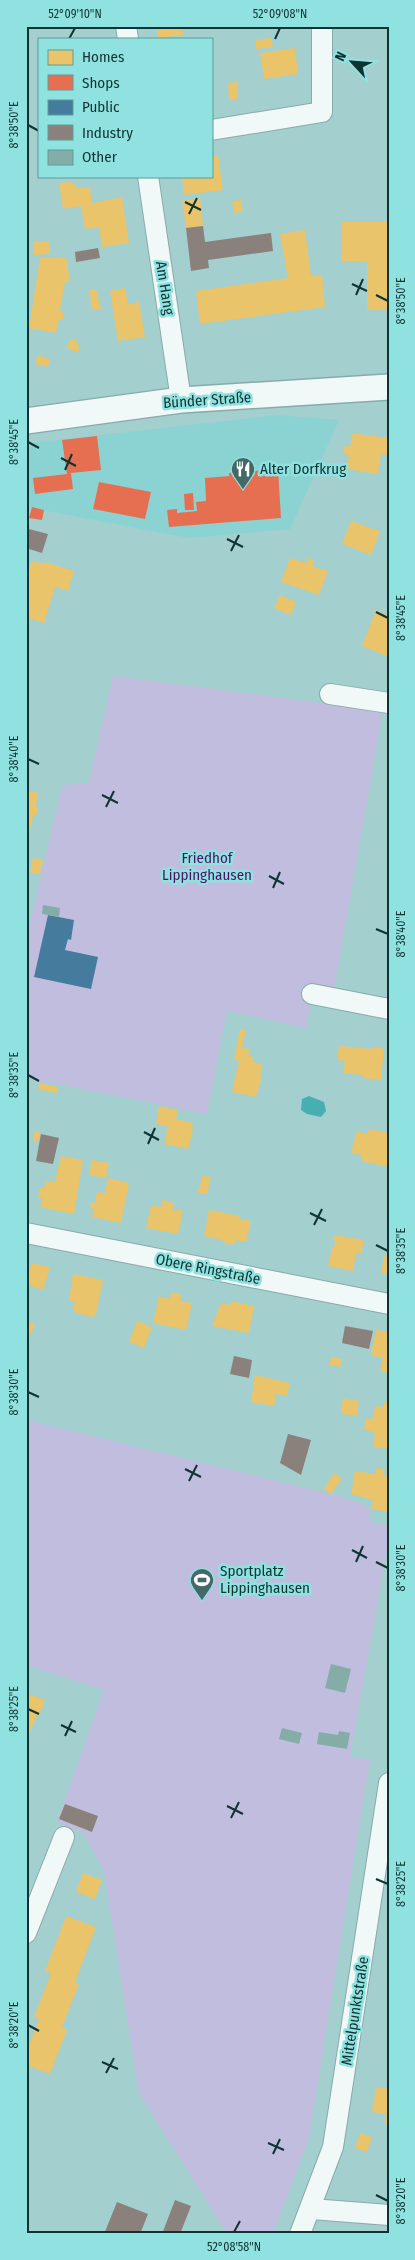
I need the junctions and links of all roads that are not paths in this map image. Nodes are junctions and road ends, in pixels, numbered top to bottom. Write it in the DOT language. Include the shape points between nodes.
graph roads {
  1 [pos="322,26"];
  2 [pos="212,130"];
  3 [pos="148,178"];
  4 [pos="389,387"];
  5 [pos="181,400"];
  6 [pos="26,421"];
  7 [pos="330,694"];
  8 [pos="389,703"];
  9 [pos="312,994"];
  10 [pos="389,1009"];
  11 [pos="26,1233"];
  12 [pos="389,1304"];
  13 [pos="389,1783"];
  14 [pos="64,1837"];
  15 [pos="26,1933"];
  16 [pos="311,2209"];
  17 [pos="389,2215"];
  18 [pos="300,2234"];
  1 -- 2 [label="street" via="322,112"];
  3 -- 5 [label="street, Am Hang"];
  4 -- 5 [label="main road, Bünder Straße"];
  5 -- 6 [label="main road, Bünder Straße"];
  7 -- 8 [label="street"];
  9 -- 10 [label="street"];
  11 -- 12 [label="street, Obere Ringstraße"];
  13 -- 16 [label="street, Mittelpunktstraße" via="333,2147"];
  14 -- 15 [label="street"];
  16 -- 17 [label="street"];
  16 -- 18 [label="street, Mittelpunktstraße"];
}
